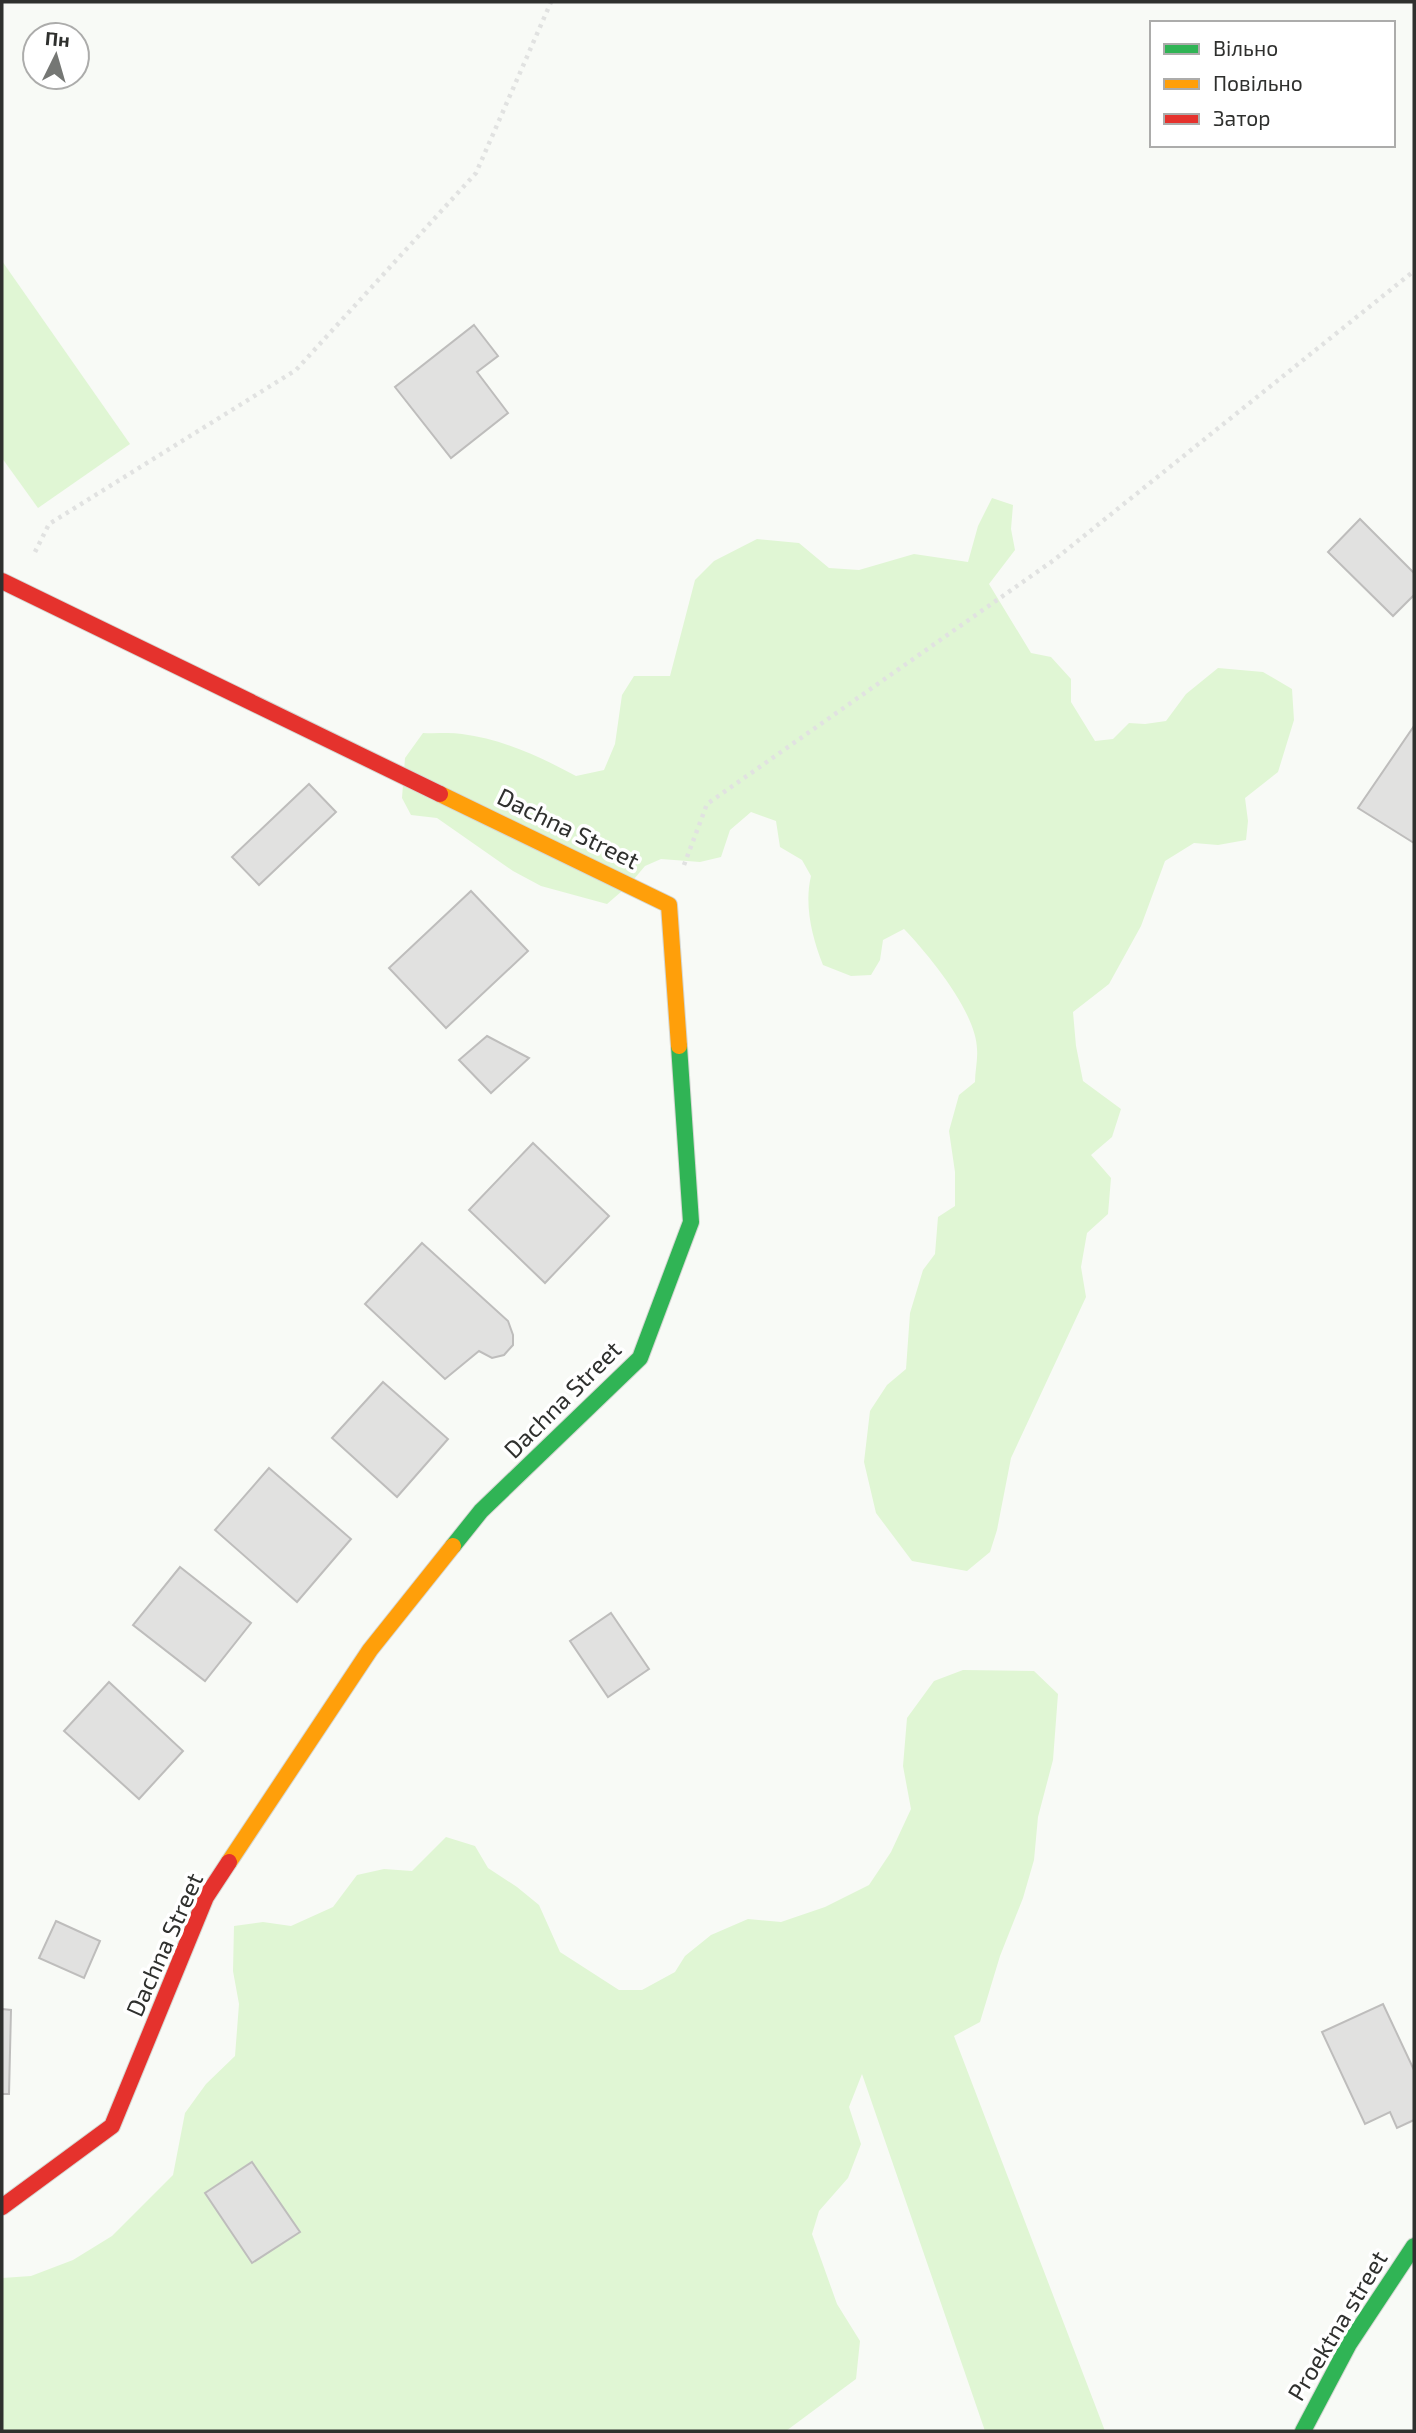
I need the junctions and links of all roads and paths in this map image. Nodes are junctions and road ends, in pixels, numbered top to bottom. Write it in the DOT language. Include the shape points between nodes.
graph roads {
  1 [pos="551,2"];
  2 [pos="1414,271"];
  3 [pos="2,581"];
  4 [pos="17,587"];
  5 [pos="669,905"];
  6 [pos="2,2207"];
  7 [pos="1414,2246"];
  8 [pos="1303,2431"];
  1 -- 4 [label="path" via="476,173 296,370 49,524"];
  2 -- 5 [label="path" via="1055,560 707,804"];
  3 -- 4 [label="street, Dachna Street"];
  4 -- 5 [label="street, Dachna Street"];
  5 -- 6 [label="street, Dachna Street" via="691,1222 640,1359 481,1511 370,1650 206,1897 112,2126"];
  7 -- 8 [label="street, Proektna street" via="1349,2344"];
}
